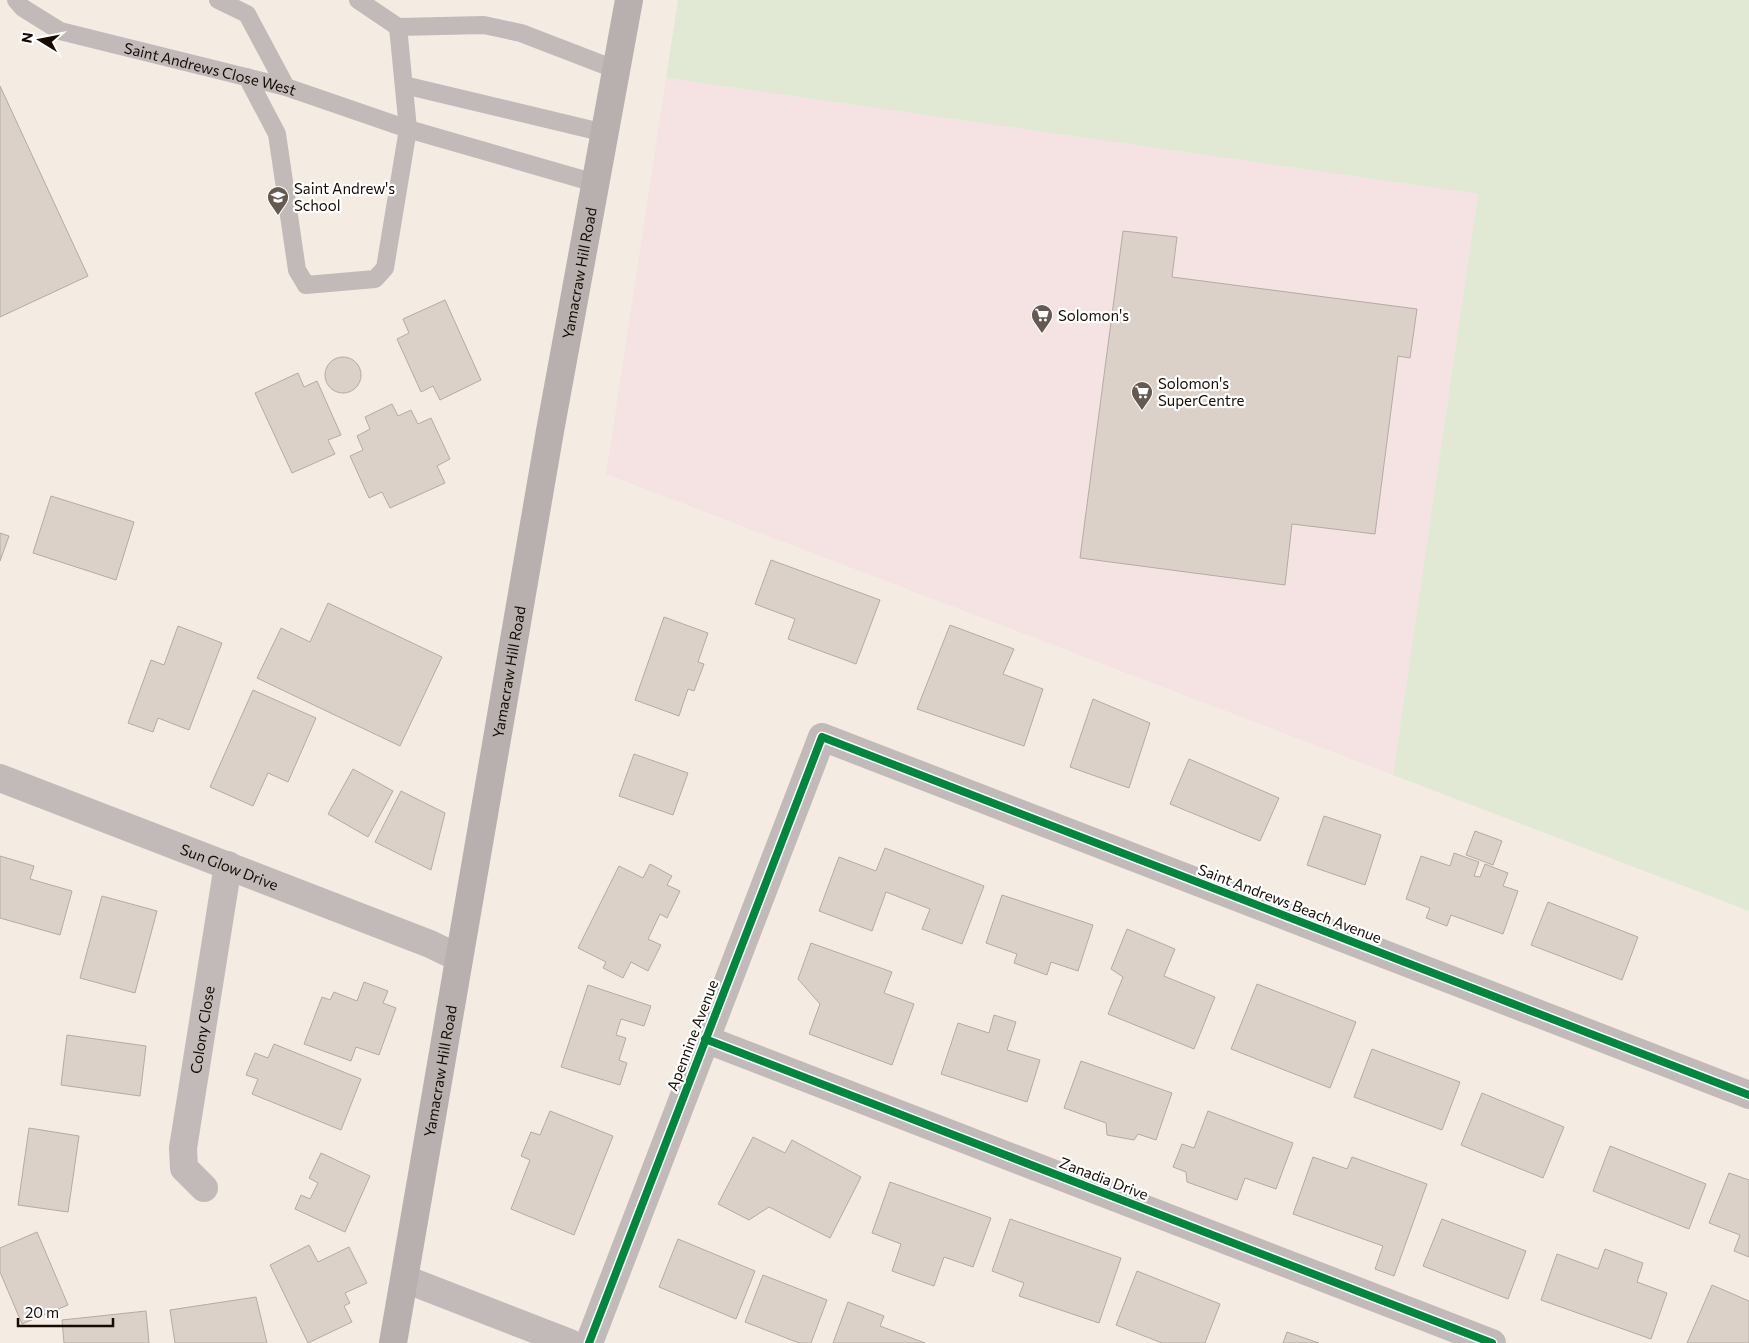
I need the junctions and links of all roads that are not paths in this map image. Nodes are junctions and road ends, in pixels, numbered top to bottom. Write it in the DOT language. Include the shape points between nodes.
graph roads {
  1 [pos="16,0"];
  2 [pos="218,0"];
  3 [pos="358,0"];
  4 [pos="629,0"];
  5 [pos="398,27"];
  6 [pos="617,70"];
  7 [pos="247,77"];
  8 [pos="404,85"];
  9 [pos="286,87"];
  10 [pos="408,129"];
  11 [pos="605,132"];
  12 [pos="594,183"];
  13 [pos="822,737"];
  14 [pos="0,778"];
  15 [pos="228,865"];
  16 [pos="460,958"];
  17 [pos="705,1039"];
  18 [pos="1749,1095"];
  19 [pos="204,1188"];
  20 [pos="405,1279"];
  21 [pos="393,1343"];
  22 [pos="570,1343"];
  23 [pos="589,1343"];
  24 [pos="1492,1343"];
  1 -- 7 [label="lane, Saint Andrews Close West" via="60,31"];
  2 -- 9 [label="lane" via="247,14"];
  3 -- 5 [label="lane"];
  4 -- 6 [label="main road, Yamacraw Hill Road"];
  5 -- 6 [label="lane" via="484,25 521,33"];
  5 -- 8 [label="lane"];
  6 -- 11 [label="main road, Yamacraw Hill Road"];
  7 -- 9 [label="lane, Saint Andrews Close West"];
  7 -- 10 [label="lane" via="277,134 297,270 306,285 375,278 385,268"];
  8 -- 10 [label="lane"];
  8 -- 11 [label="lane"];
  9 -- 10 [label="lane, Saint Andrews Close West"];
  10 -- 12 [label="lane, Saint Andrews Close West"];
  11 -- 12 [label="main road, Yamacraw Hill Road"];
  12 -- 16 [label="main road, Yamacraw Hill Road"];
  13 -- 17 [label="street, Apennine Avenue"];
  13 -- 18 [label="street, Saint Andrews Beach Avenue"];
  14 -- 15 [label="street, Sun Glow Drive"];
  15 -- 16 [label="street, Sun Glow Drive"];
  15 -- 19 [label="street, Colony Close" via="184,1148 184,1168"];
  16 -- 20 [label="main road, Yamacraw Hill Road"];
  17 -- 23 [label="street, Apennine Avenue"];
  17 -- 24 [label="street, Zanadia Drive"];
  20 -- 21 [label="main road, Yamacraw Hill Road"];
  20 -- 22 [label="street"];
}
